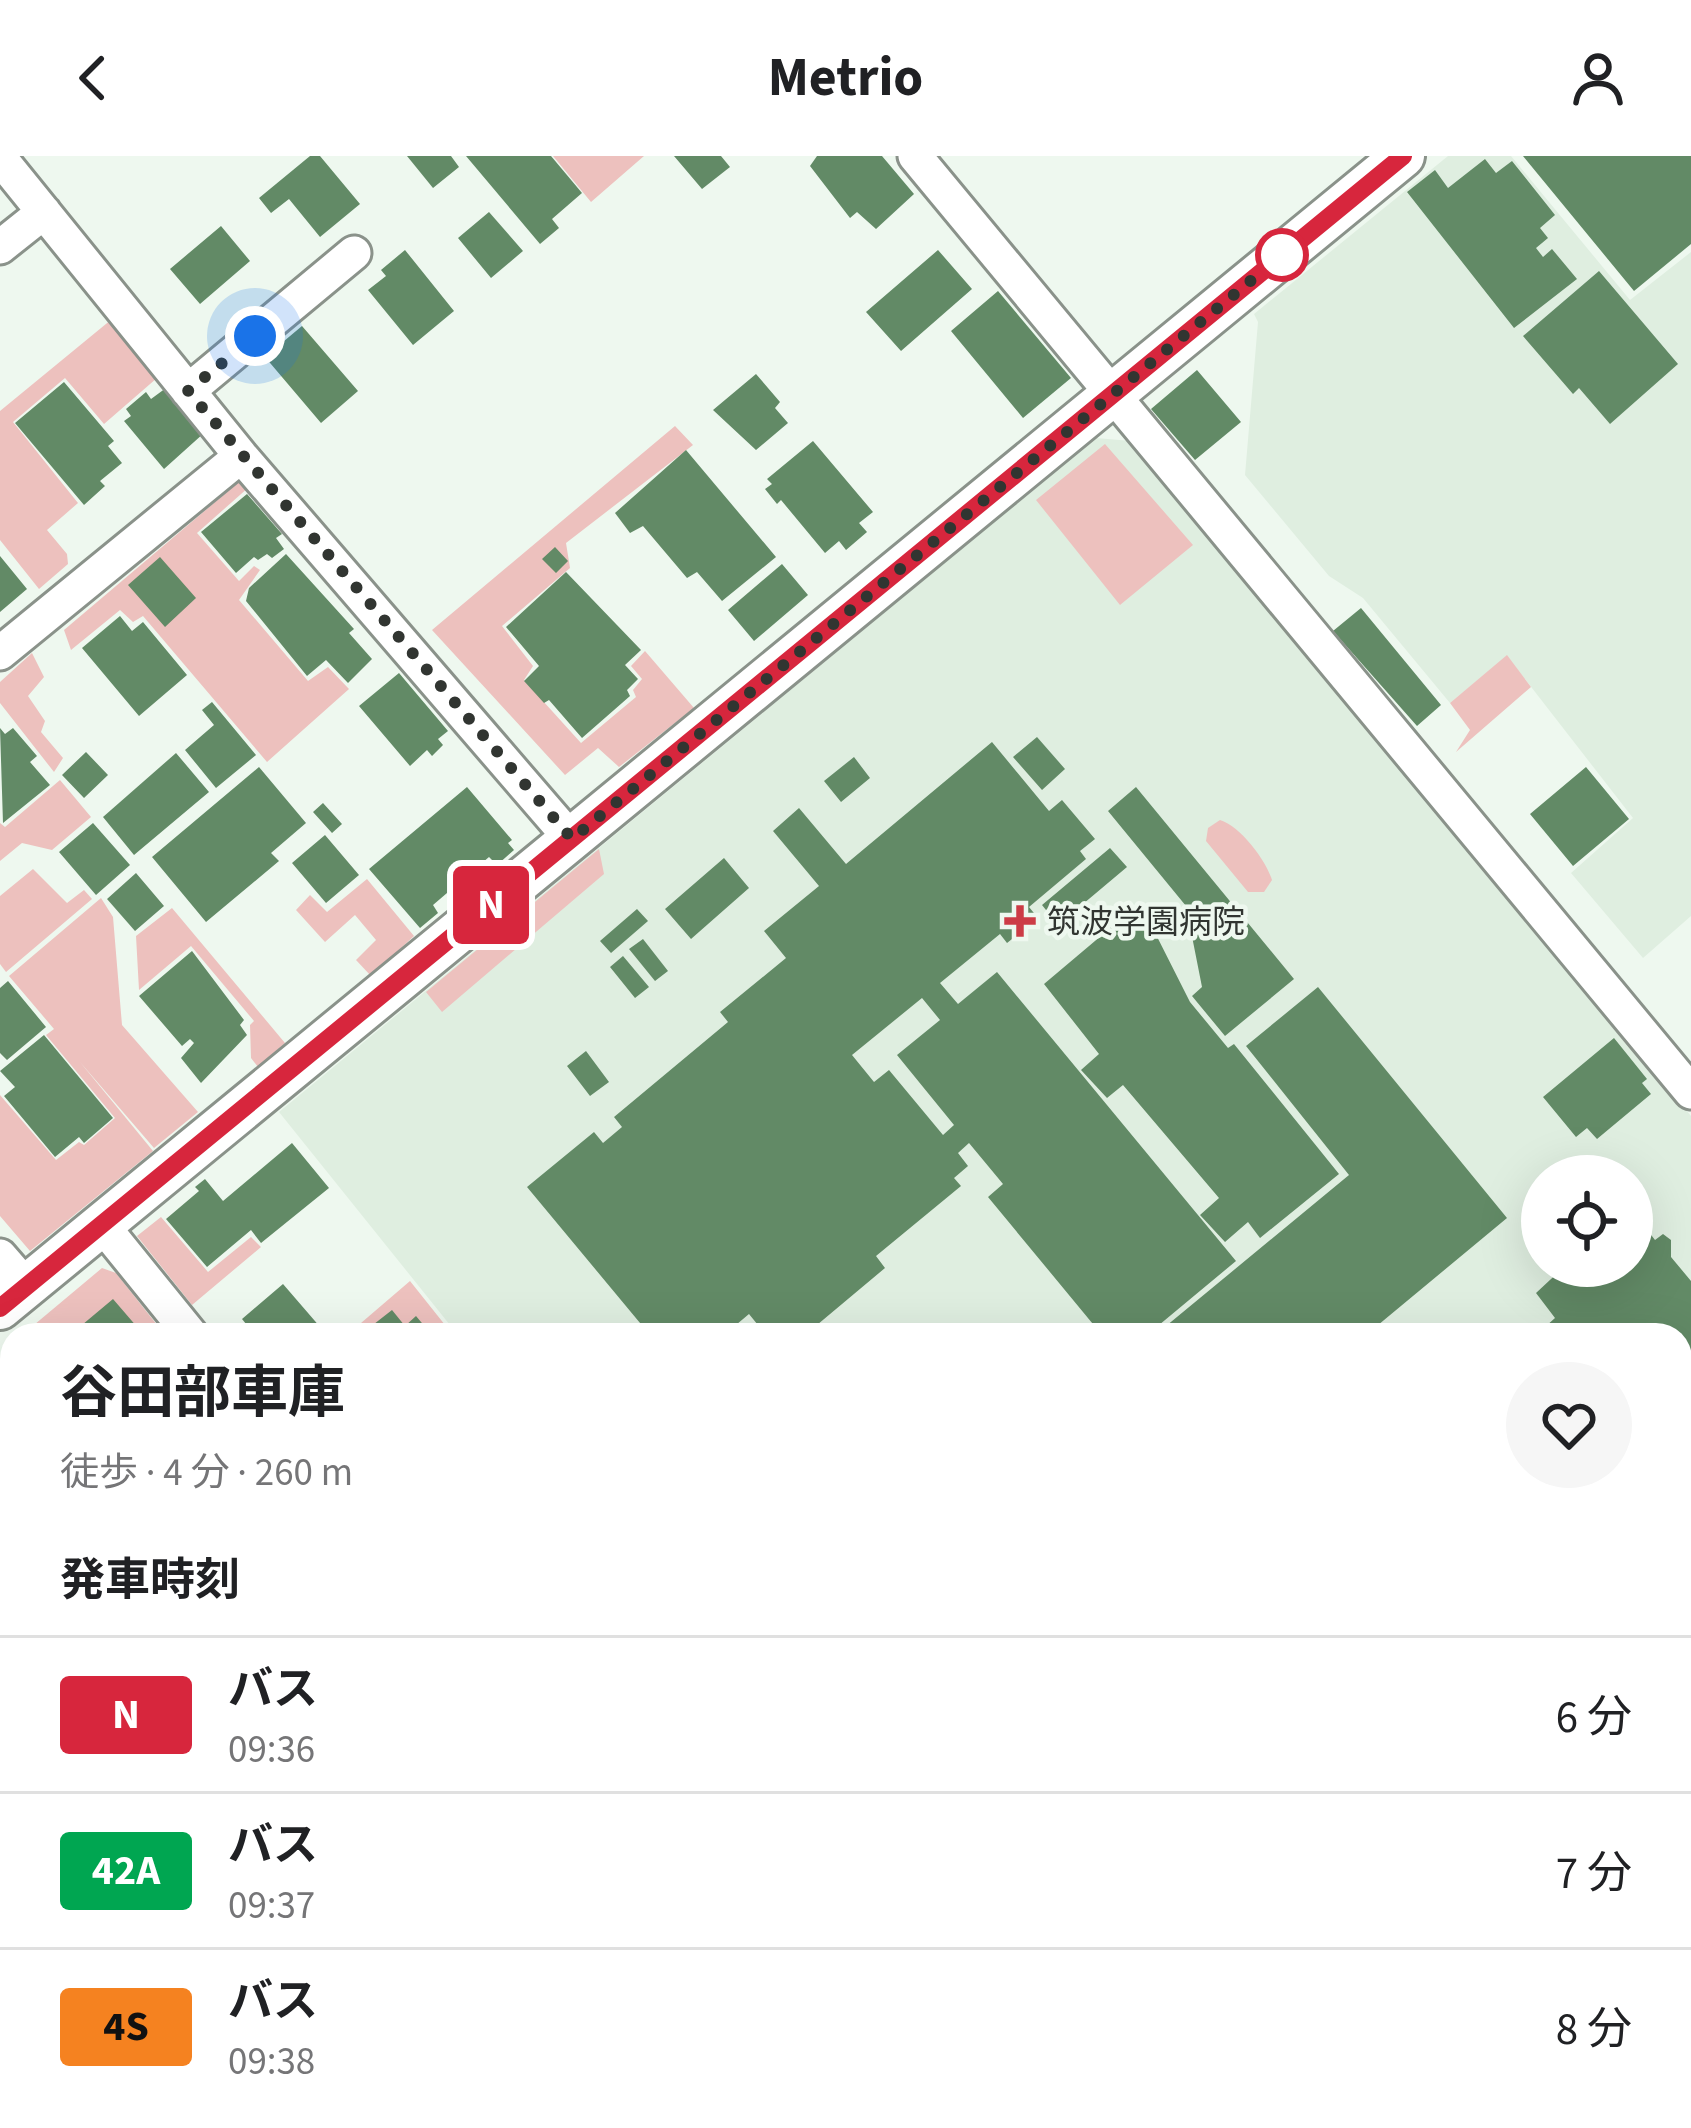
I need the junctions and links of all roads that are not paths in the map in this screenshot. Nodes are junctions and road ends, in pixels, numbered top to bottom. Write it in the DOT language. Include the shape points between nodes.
graph roads {
  1 [pos="915,156"];
  2 [pos="1403,156"];
  3 [pos="0,158"];
  4 [pos="44,212"];
  5 [pos="0,247"];
  6 [pos="354,253"];
  7 [pos="188,391"];
  8 [pos="1115,392"];
  9 [pos="241,457"];
  10 [pos="0,653"];
  11 [pos="572,839"];
  12 [pos="1691,1092"];
  13 [pos="102,1225"];
  14 [pos="9,1283"];
  15 [pos="181,1323"];
  1 -- 8 [label="street"];
  2 -- 8 [label="street"];
  3 -- 4 [label="street"];
  4 -- 5 [label="street"];
  4 -- 7 [label="street"];
  6 -- 7 [label="street"];
  7 -- 9 [label="street"];
  8 -- 11 [label="street"];
  8 -- 12 [label="street"];
  9 -- 10 [label="street"];
  9 -- 11 [label="street"];
  11 -- 13 [label="street"];
  13 -- 14 [label="street"];
  13 -- 15 [label="street"];
}
